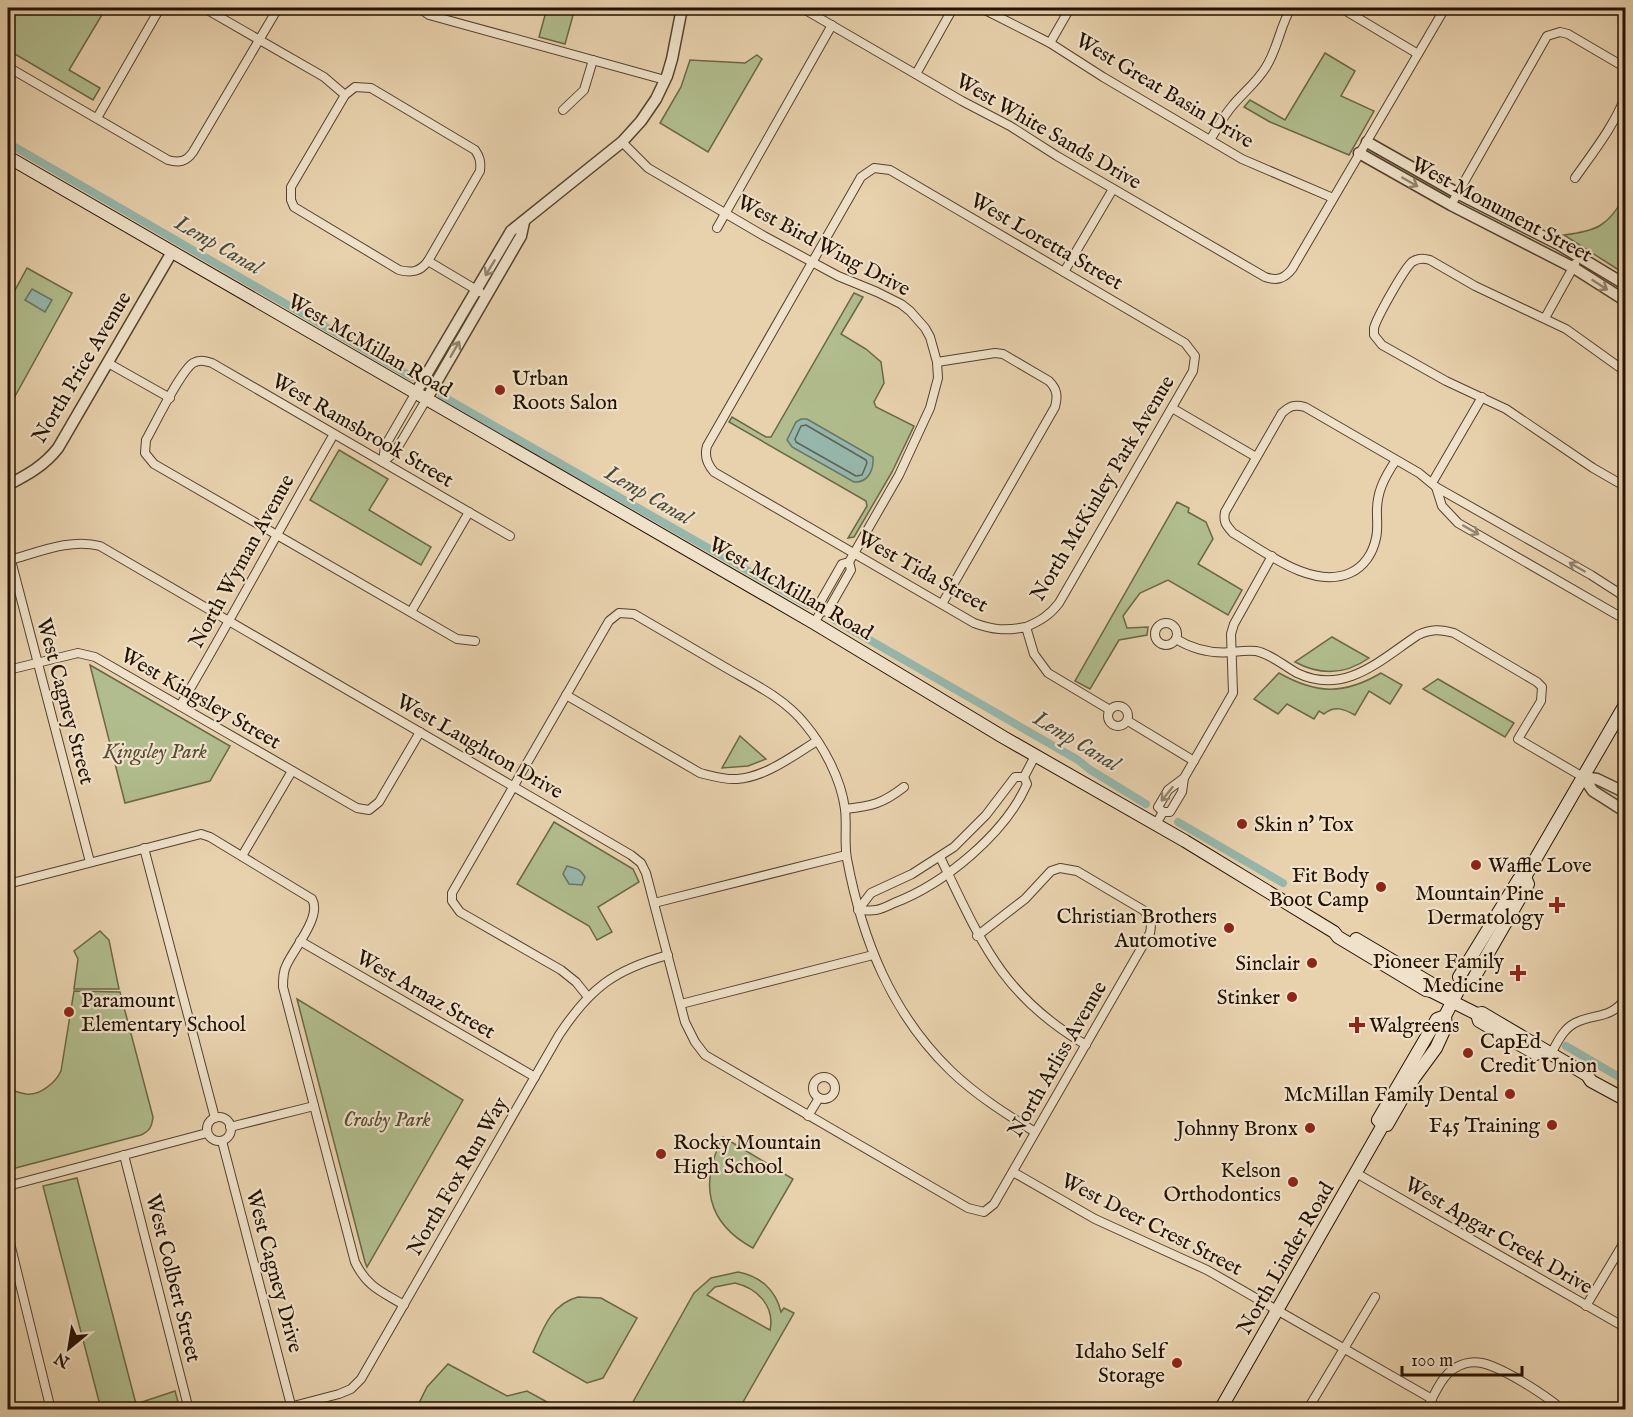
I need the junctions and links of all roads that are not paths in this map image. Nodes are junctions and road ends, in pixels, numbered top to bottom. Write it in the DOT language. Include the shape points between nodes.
graph roads {
  1 [pos="160,8"];
  2 [pos="204,8"];
  3 [pos="278,8"];
  4 [pos="419,8"];
  5 [pos="682,8"];
  6 [pos="802,8"];
  7 [pos="953,8"];
  8 [pos="981,8"];
  9 [pos="1070,8"];
  10 [pos="1291,8"];
  11 [pos="1341,8"];
  12 [pos="1445,8"];
  13 [pos="832,25"];
  14 [pos="260,39"];
  15 [pos="1050,43"];
  16 [pos="1418,54"];
  17 [pos="593,60"];
  18 [pos="8,67"];
  19 [pos="1626,68"];
  20 [pos="916,74"];
  21 [pos="665,80"];
  22 [pos="345,95"];
  23 [pos="1626,95"];
  24 [pos="563,110"];
  25 [pos="96,118"];
  26 [pos="1210,140"];
  27 [pos="622,142"];
  28 [pos="1366,142"];
  29 [pos="1359,153"];
  30 [pos="8,159"];
  31 [pos="1575,178"];
  32 [pos="1113,189"];
  33 [pos="1457,193"];
  34 [pos="1333,198"];
  35 [pos="1451,205"];
  36 [pos="725,213"];
  37 [pos="717,228"];
  38 [pos="172,252"];
  39 [pos="1580,256"];
  40 [pos="428,261"];
  41 [pos="812,263"];
  42 [pos="1574,268"];
  43 [pos="1064,272"];
  44 [pos="1626,285"];
  45 [pos="482,292"];
  46 [pos="1626,301"];
  47 [pos="1545,318"];
  48 [pos="1195,356"];
  49 [pos="938,362"];
  50 [pos="108,363"];
  51 [pos="1626,372"];
  52 [pos="421,397"];
  53 [pos="1482,397"];
  54 [pos="170,398"];
  55 [pos="1172,408"];
  56 [pos="334,434"];
  57 [pos="1256,457"];
  58 [pos="1396,460"];
  59 [pos="383,462"];
  60 [pos="8,485"];
  61 [pos="1434,485"];
  62 [pos="1626,487"];
  63 [pos="468,512"];
  64 [pos="276,535"];
  65 [pos="510,536"];
  66 [pos="8,549"];
  67 [pos="854,553"];
  68 [pos="1272,556"];
  69 [pos="10,560"];
  70 [pos="1626,600"];
  71 [pos="942,604"];
  72 [pos="411,612"];
  73 [pos="1626,620"];
  74 [pos="230,621"];
  75 [pos="814,624"];
  76 [pos="1026,627"];
  77 [pos="1176,639"];
  78 [pos="475,641"];
  79 [pos="1232,652"];
  80 [pos="38,661"];
  81 [pos="8,670"];
  82 [pos="566,695"];
  83 [pos="1626,703"];
  84 [pos="180,706"];
  85 [pos="1110,710"];
  86 [pos="1128,721"];
  87 [pos="420,732"];
  88 [pos="818,741"];
  89 [pos="1035,756"];
  90 [pos="1194,761"];
  91 [pos="292,771"];
  92 [pos="1024,777"];
  93 [pos="1583,777"];
  94 [pos="1184,778"];
  95 [pos="513,786"];
  96 [pos="904,787"];
  97 [pos="1626,793"];
  98 [pos="845,809"];
  99 [pos="1163,812"];
  100 [pos="1626,812"];
  101 [pos="1155,824"];
  102 [pos="144,848"];
  103 [pos="846,855"];
  104 [pos="242,856"];
  105 [pos="940,857"];
  106 [pos="90,862"];
  107 [pos="948,873"];
  108 [pos="8,884"];
  109 [pos="654,903"];
  110 [pos="858,910"];
  111 [pos="977,936"];
  112 [pos="300,941"];
  113 [pos="668,955"];
  114 [pos="873,955"];
  115 [pos="588,997"];
  116 [pos="1626,998"];
  117 [pos="1452,1002"];
  118 [pos="681,1004"];
  119 [pos="1477,1014"];
  120 [pos="1086,1045"];
  121 [pos="1551,1054"];
  122 [pos="535,1077"];
  123 [pos="1591,1081"];
  124 [pos="819,1098"];
  125 [pos="1626,1100"];
  126 [pos="314,1106"];
  127 [pos="808,1116"];
  128 [pos="215,1118"];
  129 [pos="230,1127"];
  130 [pos="1035,1132"];
  131 [pos="207,1133"];
  132 [pos="222,1141"];
  133 [pos="124,1155"];
  134 [pos="1013,1172"];
  135 [pos="1356,1173"];
  136 [pos="8,1186"];
  137 [pos="984,1212"];
  138 [pos="8,1235"];
  139 [pos="1626,1239"];
  140 [pos="1375,1297"];
  141 [pos="404,1305"];
  142 [pos="1586,1306"];
  143 [pos="1277,1310"];
  144 [pos="1626,1328"];
  145 [pos="1343,1348"];
  146 [pos="1432,1399"];
  147 [pos="1309,1407"];
  148 [pos="291,1408"];
  149 [pos="51,1410"];
  150 [pos="189,1410"];
  151 [pos="278,1410"];
  152 [pos="1220,1410"];
  153 [pos="1426,1410"];
  154 [pos="1563,1410"];
  1 -- 25 [label="street"];
  2 -- 14 [label="street"];
  3 -- 14 [label="street"];
  4 -- 17 [label="street" via="429,15"];
  5 -- 21 [label="street"];
  6 -- 13 [label="street, West White Sands Drive"];
  7 -- 20 [label="street"];
  8 -- 15 [label="street, West Great Basin Drive"];
  9 -- 15 [label="street"];
  10 -- 26 [label="street" via="1267,66 1231,106"];
  11 -- 16 [label="street"];
  12 -- 16 [label="street"];
  13 -- 20 [label="street, West White Sands Drive"];
  13 -- 36 [label="street"];
  14 -- 22 [label="street" via="324,77"];
  14 -- 25 [label="street" via="193,152 181,162 168,160"];
  15 -- 26 [label="street, West Great Basin Drive"];
  16 -- 28 [label="street"];
  17 -- 21 [label="street"];
  17 -- 24 [label="street" via="584,90"];
  18 -- 25 [label="street"];
  19 -- 33 [label="street" via="1568,34 1553,33 1544,40"];
  20 -- 32 [label="street, West White Sands Drive"];
  21 -- 27 [label="street" via="646,114"];
  22 -- 40 [label="street" via="356,87 370,88 470,146 480,156 480,171"];
  22 -- 40 [label="street" via="291,187 291,200 299,212 399,270 417,271"];
  23 -- 31 [label="street" via="1606,136"];
  26 -- 34 [label="street, West Great Basin Drive" via="1242,159"];
  27 -- 36 [label="street, West Bird Wing Drive" via="648,168"];
  27 -- 45 [label="street" via="512,231"];
  28 -- 29 [label="street"];
  28 -- 33 [label="street, West Monument Street"];
  29 -- 34 [label="street"];
  29 -- 35 [label="street, West Monument Street, one-way"];
  30 -- 38 [label="main road, West McMillan Road"];
  32 -- 34 [label="street, West White Sands Drive" via="1273,280 1281,279 1292,269"];
  32 -- 43 [label="street"];
  33 -- 35 [label="street"];
  33 -- 39 [label="street, West Monument Street"];
  35 -- 42 [label="street, West Monument Street"];
  36 -- 37 [label="street"];
  36 -- 41 [label="street, West Bird Wing Drive"];
  38 -- 50 [label="street, North Price Avenue"];
  38 -- 52 [label="main road, West McMillan Road"];
  39 -- 42 [label="street"];
  39 -- 44 [label="street, West Monument Street"];
  40 -- 45 [label="street"];
  41 -- 43 [label="street, West Loretta Street" via="861,177 874,168 890,170"];
  41 -- 49 [label="street, West Bird Wing Drive" via="910,311 930,337"];
  41 -- 67 [label="street, West Tida Street" via="707,446 706,459 714,472"];
  42 -- 46 [label="street, West Monument Street, one-way"];
  42 -- 47 [label="street"];
  43 -- 48 [label="street, West Loretta Street" via="1185,343"];
  45 -- 52 [label="street"];
  47 -- 51 [label="street"];
  47 -- 53 [label="street" via="1430,260 1418,260 1408,267 1375,322 1374,335 1382,345"];
  48 -- 55 [label="street, North McKinley Park Avenue" via="1193,371"];
  49 -- 67 [label="street" via="930,408 899,475"];
  49 -- 71 [label="street" via="1003,354 1049,381 1057,393 1054,407"];
  50 -- 54 [label="street"];
  50 -- 60 [label="street, North Price Avenue" via="58,448 33,472"];
  52 -- 59 [label="street" via="395,452"];
  52 -- 75 [label="main road, West McMillan Road"];
  53 -- 61 [label="street"];
  53 -- 62 [label="street" via="1528,422"];
  54 -- 56 [label="street, West Ramsbrook Street" via="186,370 197,361 212,363"];
  54 -- 64 [label="street" via="146,440 145,453 154,464"];
  55 -- 57 [label="street"];
  55 -- 76 [label="street, North McKinley Park Avenue" via="1053,612"];
  56 -- 59 [label="street, West Ramsbrook Street"];
  56 -- 64 [label="street, North Wyman Avenue"];
  57 -- 58 [label="street" via="1282,413 1291,406 1305,407"];
  57 -- 68 [label="street" via="1223,518 1233,533"];
  58 -- 61 [label="street"];
  58 -- 68 [label="street" via="1381,484 1377,533 1370,555 1359,568 1331,578 1304,573"];
  59 -- 63 [label="street, West Ramsbrook Street"];
  70 -- 61 [label="street, one-way" via="1591,575"];
  61 -- 73 [label="street, one-way" via="1442,506 1458,523"];
  63 -- 65 [label="street, West Ramsbrook Street"];
  63 -- 72 [label="street"];
  64 -- 72 [label="street"];
  64 -- 74 [label="street, North Wyman Avenue"];
  66 -- 69 [label="street, West Cagney Street"];
  67 -- 71 [label="street, West Tida Street"];
  67 -- 75 [label="street" via="849,562 852,570 827,612 822,610"];
  68 -- 79 [label="street" via="1234,624"];
  69 -- 74 [label="street, West Laughton Drive" via="73,543 100,546"];
  69 -- 80 [label="street, West Cagney Street"];
  71 -- 76 [label="street, West Tida Street" via="993,630"];
  72 -- 78 [label="street" via="457,639"];
  74 -- 84 [label="street, North Wyman Avenue"];
  74 -- 87 [label="street, West Laughton Drive"];
  75 -- 89 [label="main road, West McMillan Road"];
  76 -- 85 [label="street" via="1034,654 1048,673"];
  77 -- 79 [label="street" via="1200,651"];
  79 -- 90 [label="street" via="1233,693"];
  79 -- 93 [label="street" via="1262,652 1298,673 1333,681 1366,670 1418,635 1438,629 1454,633 1542,687 1540,700 1518,739"];
  80 -- 81 [label="street, West Kingsley Street"];
  80 -- 84 [label="street, West Kingsley Street" via="78,653 95,657"];
  80 -- 106 [label="street, West Cagney Street"];
  82 -- 88 [label="street" via="700,773 718,778 738,779 757,774"];
  82 -- 88 [label="street" via="609,621 619,613 634,614 776,696"];
  82 -- 95 [label="street"];
  83 -- 93 [label="main road, North Linder Road"];
  84 -- 91 [label="street, West Kingsley Street"];
  85 -- 86 [label="street" via="1115,706 1125,708"];
  85 -- 86 [label="street" via="1108,717 1113,725"];
  86 -- 90 [label="street"];
  87 -- 91 [label="street, West Kingsley Street" via="379,802 369,810 357,808"];
  87 -- 95 [label="street, West Laughton Drive"];
  88 -- 98 [label="street" via="831,765"];
  89 -- 92 [label="street"];
  89 -- 101 [label="main road, West McMillan Road"];
  90 -- 94 [label="street"];
  91 -- 104 [label="street"];
  92 -- 105 [label="street" via="1016,777 978,823"];
  92 -- 107 [label="street" via="1027,784 1022,797 978,849"];
  93 -- 97 [label="street" via="1597,779"];
  93 -- 100 [label="street" via="1593,791"];
  93 -- 117 [label="main road, North Linder Road" via="1525,877 1528,884 1471,983 1462,983"];
  94 -- 99 [label="street" via="1182,792 1170,812"];
  94 -- 99 [label="street, one-way" via="1168,790 1158,807"];
  95 -- 109 [label="street, West Laughton Drive" via="641,863"];
  95 -- 115 [label="street" via="455,886 452,901 460,912 561,970"];
  96 -- 98 [label="street" via="873,805"];
  98 -- 103 [label="street"];
  99 -- 101 [label="street"];
  101 -- 117 [label="main road, West McMillan Road" via="1384,966"];
  102 -- 104 [label="street" via="201,834"];
  102 -- 106 [label="street"];
  102 -- 128 [label="street"];
  103 -- 109 [label="street"];
  103 -- 110 [label="street"];
  104 -- 112 [label="street" via="308,894 315,903 314,915"];
  105 -- 107 [label="street"];
  105 -- 110 [label="street" via="871,893"];
  106 -- 108 [label="street"];
  107 -- 110 [label="street" via="878,910"];
  107 -- 111 [label="street"];
  109 -- 113 [label="street, West Laughton Drive"];
  110 -- 114 [label="street"];
  111 -- 120 [label="street" via="1024,998 1063,1032"];
  111 -- 120 [label="street, North Arliss Avenue" via="1060,868 1077,871 1143,910 1151,919 1150,933"];
  112 -- 122 [label="street, West Arnaz Street"];
  112 -- 126 [label="street" via="286,964 283,987"];
  113 -- 115 [label="street, North Fox Run Way" via="640,962 616,974"];
  113 -- 118 [label="street, West Laughton Drive"];
  114 -- 118 [label="street"];
  114 -- 130 [label="street" via="896,1000 951,1071"];
  115 -- 122 [label="street, North Fox Run Way" via="573,1013"];
  116 -- 121 [label="street" via="1611,1013 1566,1029"];
  117 -- 119 [label="main road, West McMillan Road"];
  117 -- 135 [label="main road, North Linder Road" via="1445,1016 1437,1019 1378,1120 1383,1125"];
  118 -- 127 [label="street, West Laughton Drive" via="685,1022 705,1055"];
  119 -- 121 [label="main road, West McMillan Road" via="1482,1013"];
  119 -- 123 [label="main road, West McMillan Road" via="1479,1021 1584,1082"];
  120 -- 130 [label="street, North Arliss Avenue"];
  121 -- 123 [label="main road, West McMillan Road"];
  122 -- 141 [label="street, North Fox Run Way"];
  123 -- 125 [label="main road, West McMillan Road"];
  124 -- 127 [label="street"];
  126 -- 129 [label="street"];
  126 -- 141 [label="street" via="355,1262 371,1286"];
  127 -- 137 [label="street, West Laughton Drive" via="968,1208"];
  128 -- 129 [label="street" via="224,1119"];
  128 -- 131 [label="street" via="208,1124"];
  129 -- 132 [label="street" via="230,1135"];
  130 -- 134 [label="street, North Arliss Avenue"];
  131 -- 132 [label="street" via="213,1140"];
  131 -- 133 [label="street"];
  132 -- 148 [label="street, West Cagney Drive"];
  133 -- 136 [label="street"];
  133 -- 150 [label="street, West Colbert Street"];
  134 -- 137 [label="street, North Arliss Avenue" via="994,1204"];
  134 -- 143 [label="street, West Deer Crest Street" via="1095,1219 1207,1270"];
  135 -- 142 [label="street, West Apgar Creek Drive"];
  135 -- 143 [label="main road, North Linder Road"];
  138 -- 149 [label="street"];
  139 -- 142 [label="street"];
  140 -- 145 [label="street"];
  141 -- 148 [label="street, North Fox Run Way" via="361,1379 351,1389"];
  142 -- 144 [label="street, West Apgar Creek Drive"];
  143 -- 145 [label="street, West Deer Crest Street"];
  143 -- 152 [label="main road, North Linder Road"];
  145 -- 146 [label="street, West Deer Crest Street"];
  145 -- 147 [label="street"];
  146 -- 153 [label="street"];
  146 -- 154 [label="street" via="1453,1369 1465,1362 1479,1362 1550,1399"];
  148 -- 151 [label="street, North Fox Run Way"];
}
